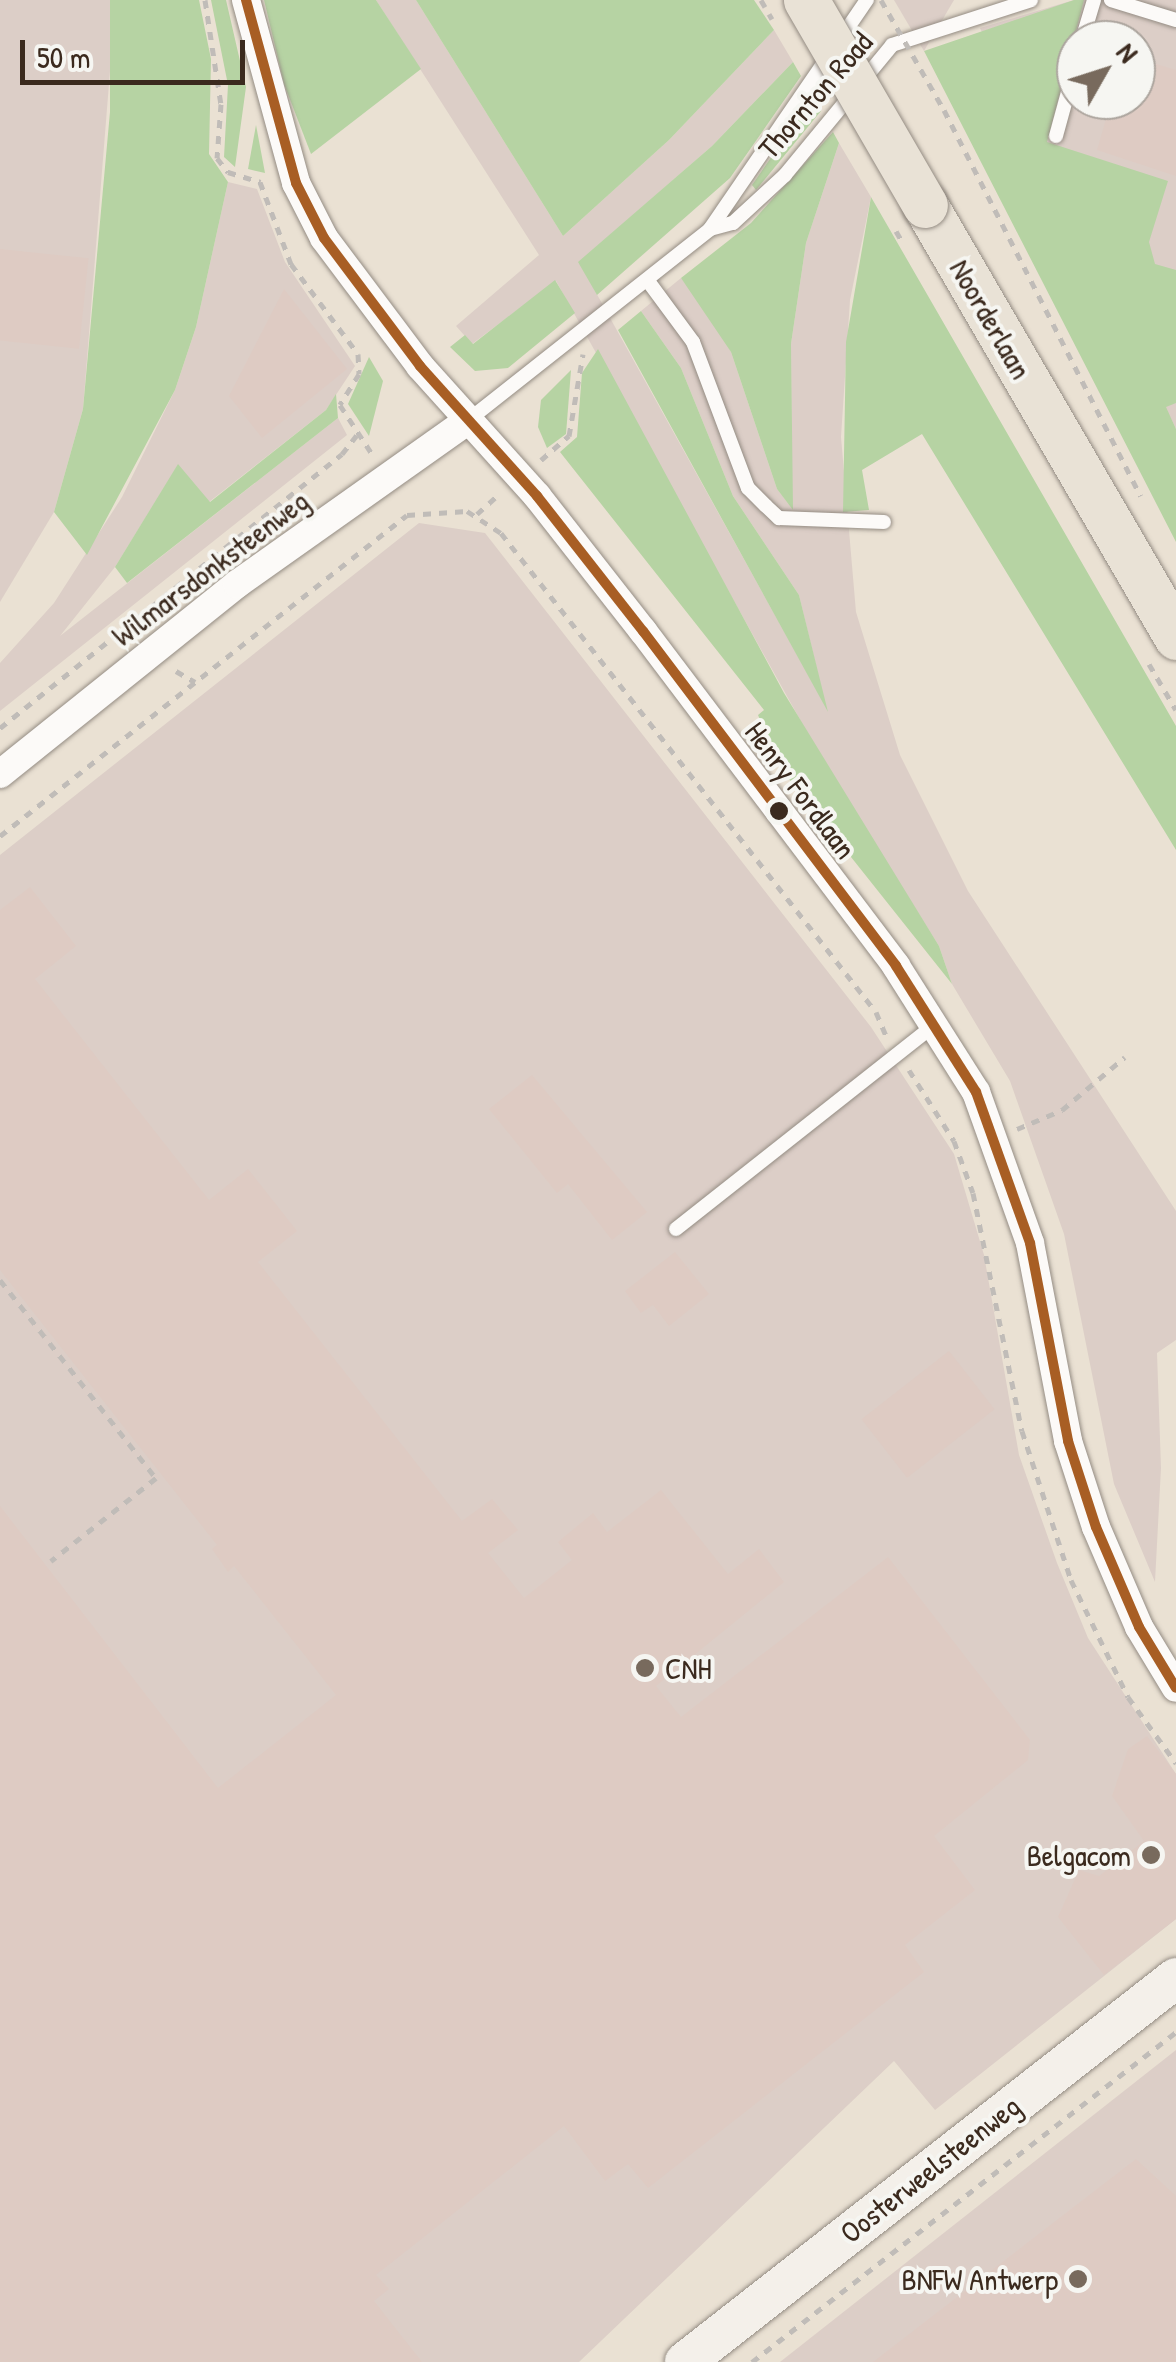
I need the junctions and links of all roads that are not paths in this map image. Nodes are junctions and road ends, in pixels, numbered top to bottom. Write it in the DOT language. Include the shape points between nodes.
graph roads {
  1 [pos="246,0"];
  2 [pos="806,0"];
  3 [pos="867,0"];
  4 [pos="1031,0"];
  5 [pos="1111,0"];
  6 [pos="1176,20"];
  7 [pos="1060,120"];
  8 [pos="1056,136"];
  9 [pos="710,228"];
  10 [pos="648,281"];
  11 [pos="466,422"];
  12 [pos="884,522"];
  13 [pos="1176,637"];
  14 [pos="0,774"];
  15 [pos="936,1023"];
  16 [pos="676,1228"];
  17 [pos="1176,1688"];
  18 [pos="1176,1978"];
  19 [pos="685,2362"];
  1 -- 11 [label="street, Henry Fordlaan" via="296,183 324,238"];
  2 -- 13 [label="main road, Noorderlaan, bridge"];
  3 -- 9 [label="lane, Thornton Road"];
  4 -- 9 [label="lane, Thornton Road" via="892,45 785,175 733,223"];
  5 -- 6 [label="lane"];
  7 -- 8 [label="lane"];
  9 -- 10 [label="lane, Thornton Road"];
  10 -- 11 [label="lane, Thornton Road"];
  10 -- 12 [label="lane" via="693,342 748,488 779,518"];
  11 -- 14 [label="street, Wilmarsdonksteenweg" via="237,584"];
  11 -- 15 [label="street, Henry Fordlaan" via="644,631"];
  15 -- 16 [label="lane"];
  15 -- 17 [label="street, Henry Fordlaan" via="997,1137 1030,1242 1084,1492 1138,1627"];
  18 -- 19 [label="main road, Oosterweelsteenweg"];
}
